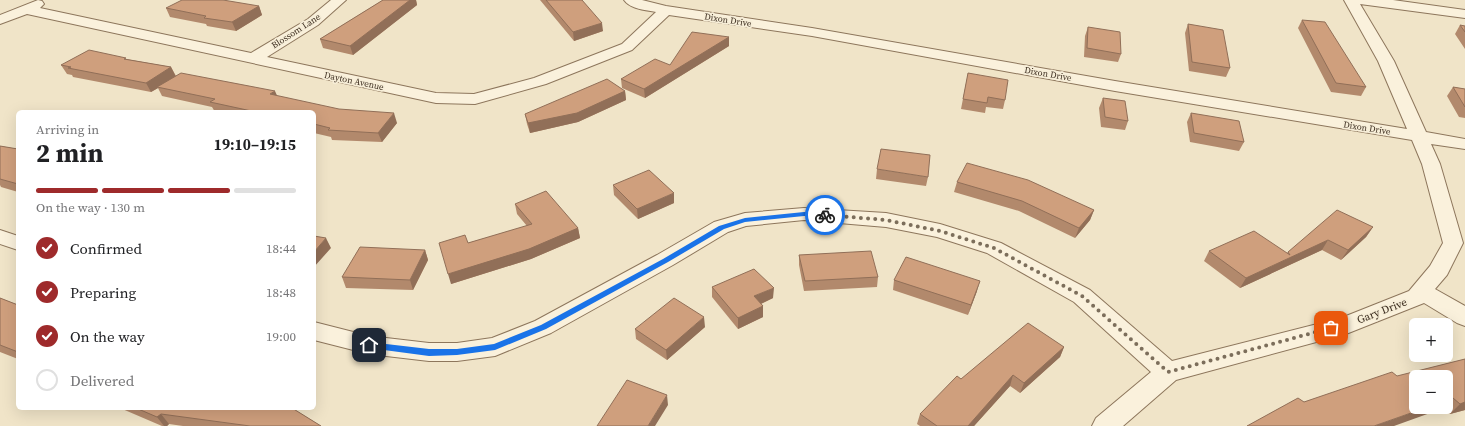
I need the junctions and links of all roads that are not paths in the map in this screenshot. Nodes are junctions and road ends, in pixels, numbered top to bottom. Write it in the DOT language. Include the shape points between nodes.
graph roads {
  1 [pos="46,0"];
  2 [pos="339,0"];
  3 [pos="631,0"];
  4 [pos="1351,0"];
  5 [pos="1362,0"];
  6 [pos="25,9"];
  7 [pos="666,10"];
  8 [pos="1465,14"];
  9 [pos="0,20"];
  10 [pos="252,59"];
  11 [pos="1419,136"];
  12 [pos="1465,144"];
  13 [pos="0,238"];
  14 [pos="16,242"];
  15 [pos="1422,292"];
  16 [pos="1465,317"];
  17 [pos="316,332"];
  18 [pos="1168,372"];
  19 [pos="1105,426"];
  1 -- 6 [label="street"];
  2 -- 10 [label="street, Blossom Lane" via="313,22"];
  3 -- 7 [label="street, Dixon Drive"];
  4 -- 11 [label="street, Gary Drive" via="1386,61"];
  5 -- 8 [label="street"];
  6 -- 9 [label="street"];
  6 -- 10 [label="street, Dayton Avenue"];
  7 -- 10 [label="street, Dayton Avenue" via="627,47 540,81 475,99 436,98"];
  7 -- 11 [label="street, Dixon Drive" via="812,32"];
  11 -- 12 [label="street, Dixon Drive"];
  11 -- 15 [label="street, Gary Drive" via="1431,164 1453,243 1439,270"];
  13 -- 14 [label="street"];
  15 -- 16 [label="street"];
  15 -- 18 [label="street, Gary Drive" via="1417,297 1346,324"];
  17 -- 18 [label="street" via="369,345 429,352 457,352 495,347 543,327 721,227 745,220 804,214 886,220 940,231 994,248 1082,296"];
  18 -- 19 [label="street, Gary Drive"];
}
